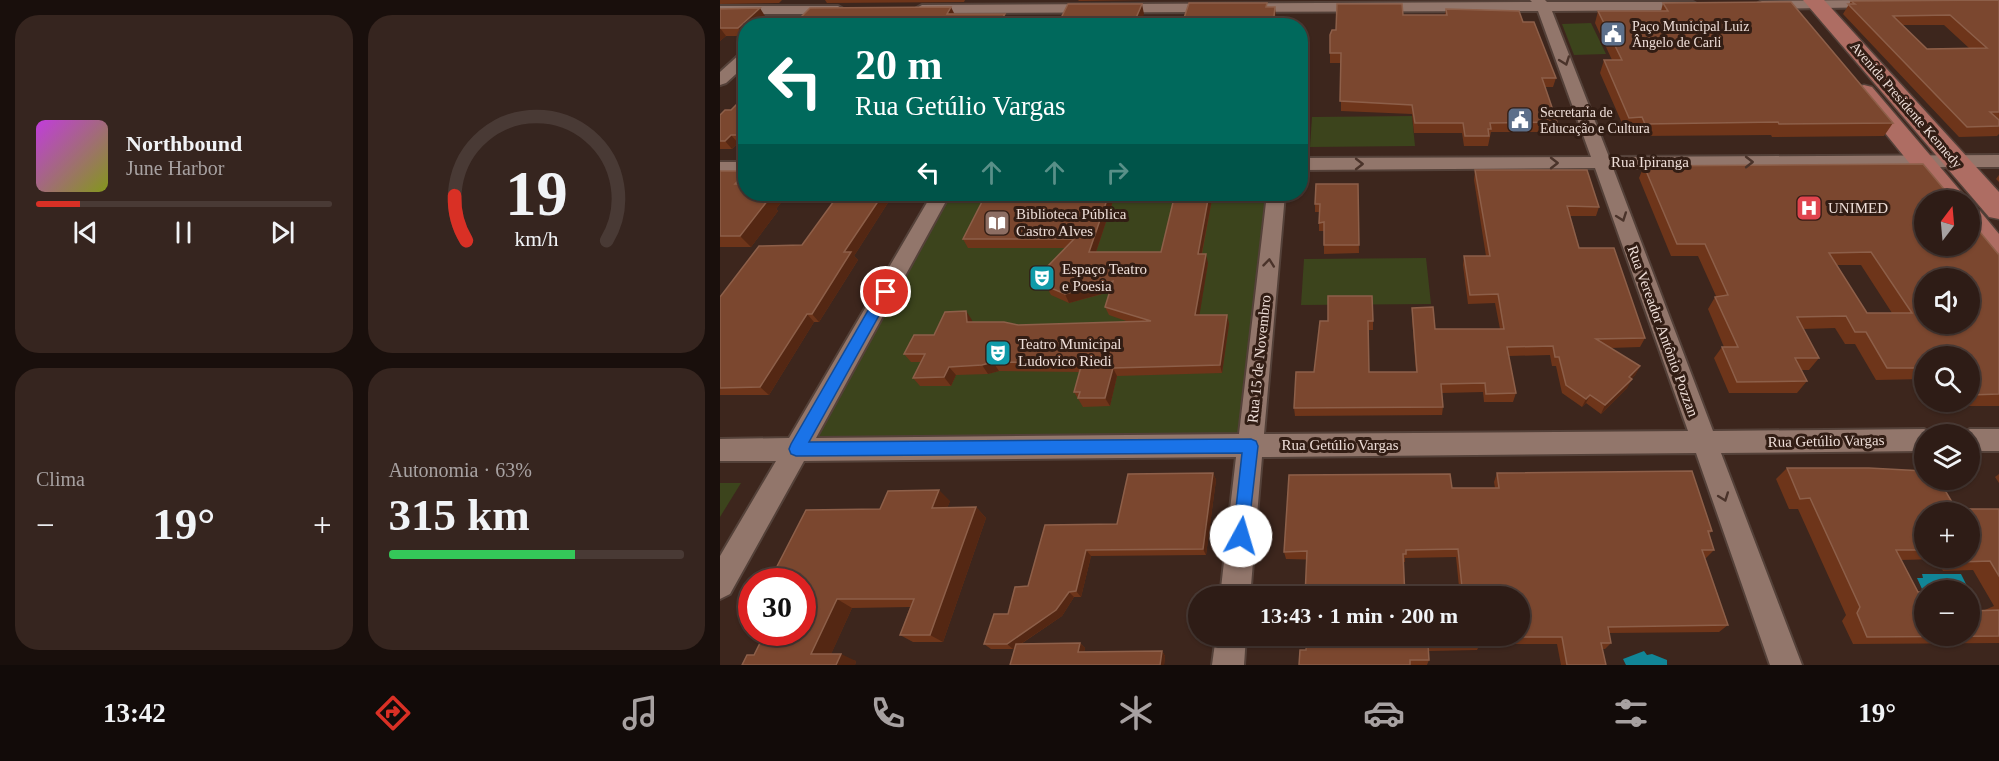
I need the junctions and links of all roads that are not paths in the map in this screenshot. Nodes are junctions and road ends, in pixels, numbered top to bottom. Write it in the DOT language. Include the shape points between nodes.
graph roads {
  1 [pos="1540,3"];
  2 [pos="1803,3"];
  3 [pos="1048,4"];
  4 [pos="1295,4"];
  5 [pos="1897,4"];
  6 [pos="798,5"];
  7 [pos="1711,6"];
  8 [pos="1746,6"];
  9 [pos="907,9"];
  10 [pos="720,10"];
  11 [pos="849,10"];
  12 [pos="785,18"];
  13 [pos="1040,18"];
  14 [pos="738,63"];
  15 [pos="720,80"];
  16 [pos="1922,161"];
  17 [pos="1956,161"];
  18 [pos="1999,161"];
  19 [pos="1602,162"];
  20 [pos="1308,164"];
  21 [pos="720,168"];
  22 [pos="738,168"];
  23 [pos="1946,190"];
  24 [pos="937,201"];
  25 [pos="1275,201"];
  26 [pos="1999,210"];
  27 [pos="1980,230"];
  28 [pos="1999,254"];
  29 [pos="1914,440"];
  30 [pos="1980,440"];
  31 [pos="1999,440"];
  32 [pos="1704,442"];
  33 [pos="1251,446"];
  34 [pos="796,449"];
  35 [pos="720,450"];
  36 [pos="720,584"];
  37 [pos="1236,586"];
  38 [pos="1230,646"];
  39 [pos="1228,665"];
  40 [pos="1786,665"];
  1 -- 4 [label="street"];
  1 -- 7 [label="street"];
  1 -- 19 [label="street, Rua Vereador Antônio Pozzan, one-way"];
  2 -- 5 [label="street"];
  2 -- 8 [label="street"];
  2 -- 16 [label="main road, Avenida Presidente Kennedy" via="1848,73"];
  2 -- 17 [label="main road, Avenida Presidente Kennedy"];
  3 -- 4 [label="street"];
  3 -- 9 [label="street"];
  3 -- 13 [label="street"];
  6 -- 10 [label="street"];
  6 -- 11 [label="street"];
  6 -- 12 [label="street"];
  14 -- 15 [label="street"];
  16 -- 17 [label="street, Rua Ipiranga"];
  19 -- 16 [label="street, Rua Ipiranga, one-way"];
  16 -- 23 [label="main road, Avenida Presidente Kennedy"];
  17 -- 18 [label="street, Rua Ipiranga"];
  17 -- 26 [label="main road, Avenida Presidente Kennedy"];
  20 -- 19 [label="street, Rua Ipiranga, one-way"];
  19 -- 32 [label="street, Rua Vereador Antônio Pozzan, one-way"];
  21 -- 22 [label="street"];
  24 -- 34 [label="street"];
  33 -- 25 [label="street, Rua 15 de Novembro, one-way"];
  27 -- 28 [label="main road"];
  29 -- 32 [label="street, Rua Getúlio Vargas"];
  30 -- 31 [label="street"];
  32 -- 33 [label="street, Rua Getúlio Vargas"];
  32 -- 40 [label="street, Rua Vereador Antônio Pozzan, one-way"];
  33 -- 34 [label="street, Rua Getúlio Vargas"];
  33 -- 37 [label="street, Rua 15 de Novembro"];
  34 -- 35 [label="street, Rua Getúlio Vargas"];
  34 -- 36 [label="street"];
  38 -- 39 [label="street"];
}
